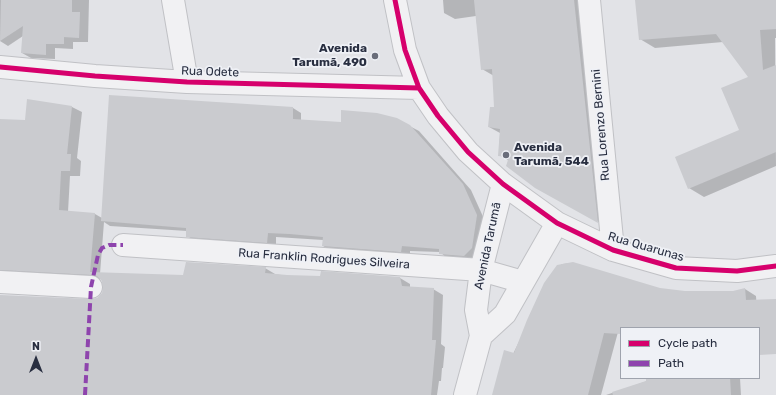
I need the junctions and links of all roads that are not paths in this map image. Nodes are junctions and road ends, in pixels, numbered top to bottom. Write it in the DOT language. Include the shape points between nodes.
graph roads {
  1 [pos="173,0"];
  2 [pos="395,0"];
  3 [pos="589,0"];
  4 [pos="0,67"];
  5 [pos="187,82"];
  6 [pos="419,88"];
  7 [pos="502,184"];
  8 [pos="557,223"];
  9 [pos="123,245"];
  10 [pos="613,250"];
  11 [pos="776,266"];
  12 [pos="481,270"];
  13 [pos="0,282"];
  14 [pos="523,282"];
  15 [pos="91,287"];
  16 [pos="481,336"];
  17 [pos="465,395"];
  1 -- 5 [label="street"];
  2 -- 6 [label="street" via="405,50"];
  3 -- 10 [label="street, Rua Lorenzo Bernini"];
  4 -- 5 [label="street, Rua Odete"];
  5 -- 6 [label="street, Rua Odete"];
  6 -- 7 [label="street" via="468,152"];
  7 -- 8 [label="street, Rua Quarunas"];
  7 -- 12 [label="street, Avenida Tarumã"];
  8 -- 10 [label="street, Rua Quarunas"];
  8 -- 14 [label="street"];
  9 -- 12 [label="street, Rua Franklin Rodrigues Silveira"];
  10 -- 11 [label="street, Rua Quarunas" via="676,268 737,272"];
  12 -- 14 [label="street, Rua Franklin Rodrigues Silveira"];
  12 -- 16 [label="street, Avenida Tarumã" via="476,310"];
  13 -- 15 [label="street"];
  14 -- 16 [label="street" via="506,314"];
  16 -- 17 [label="street, Avenida Tarumã"];
}
